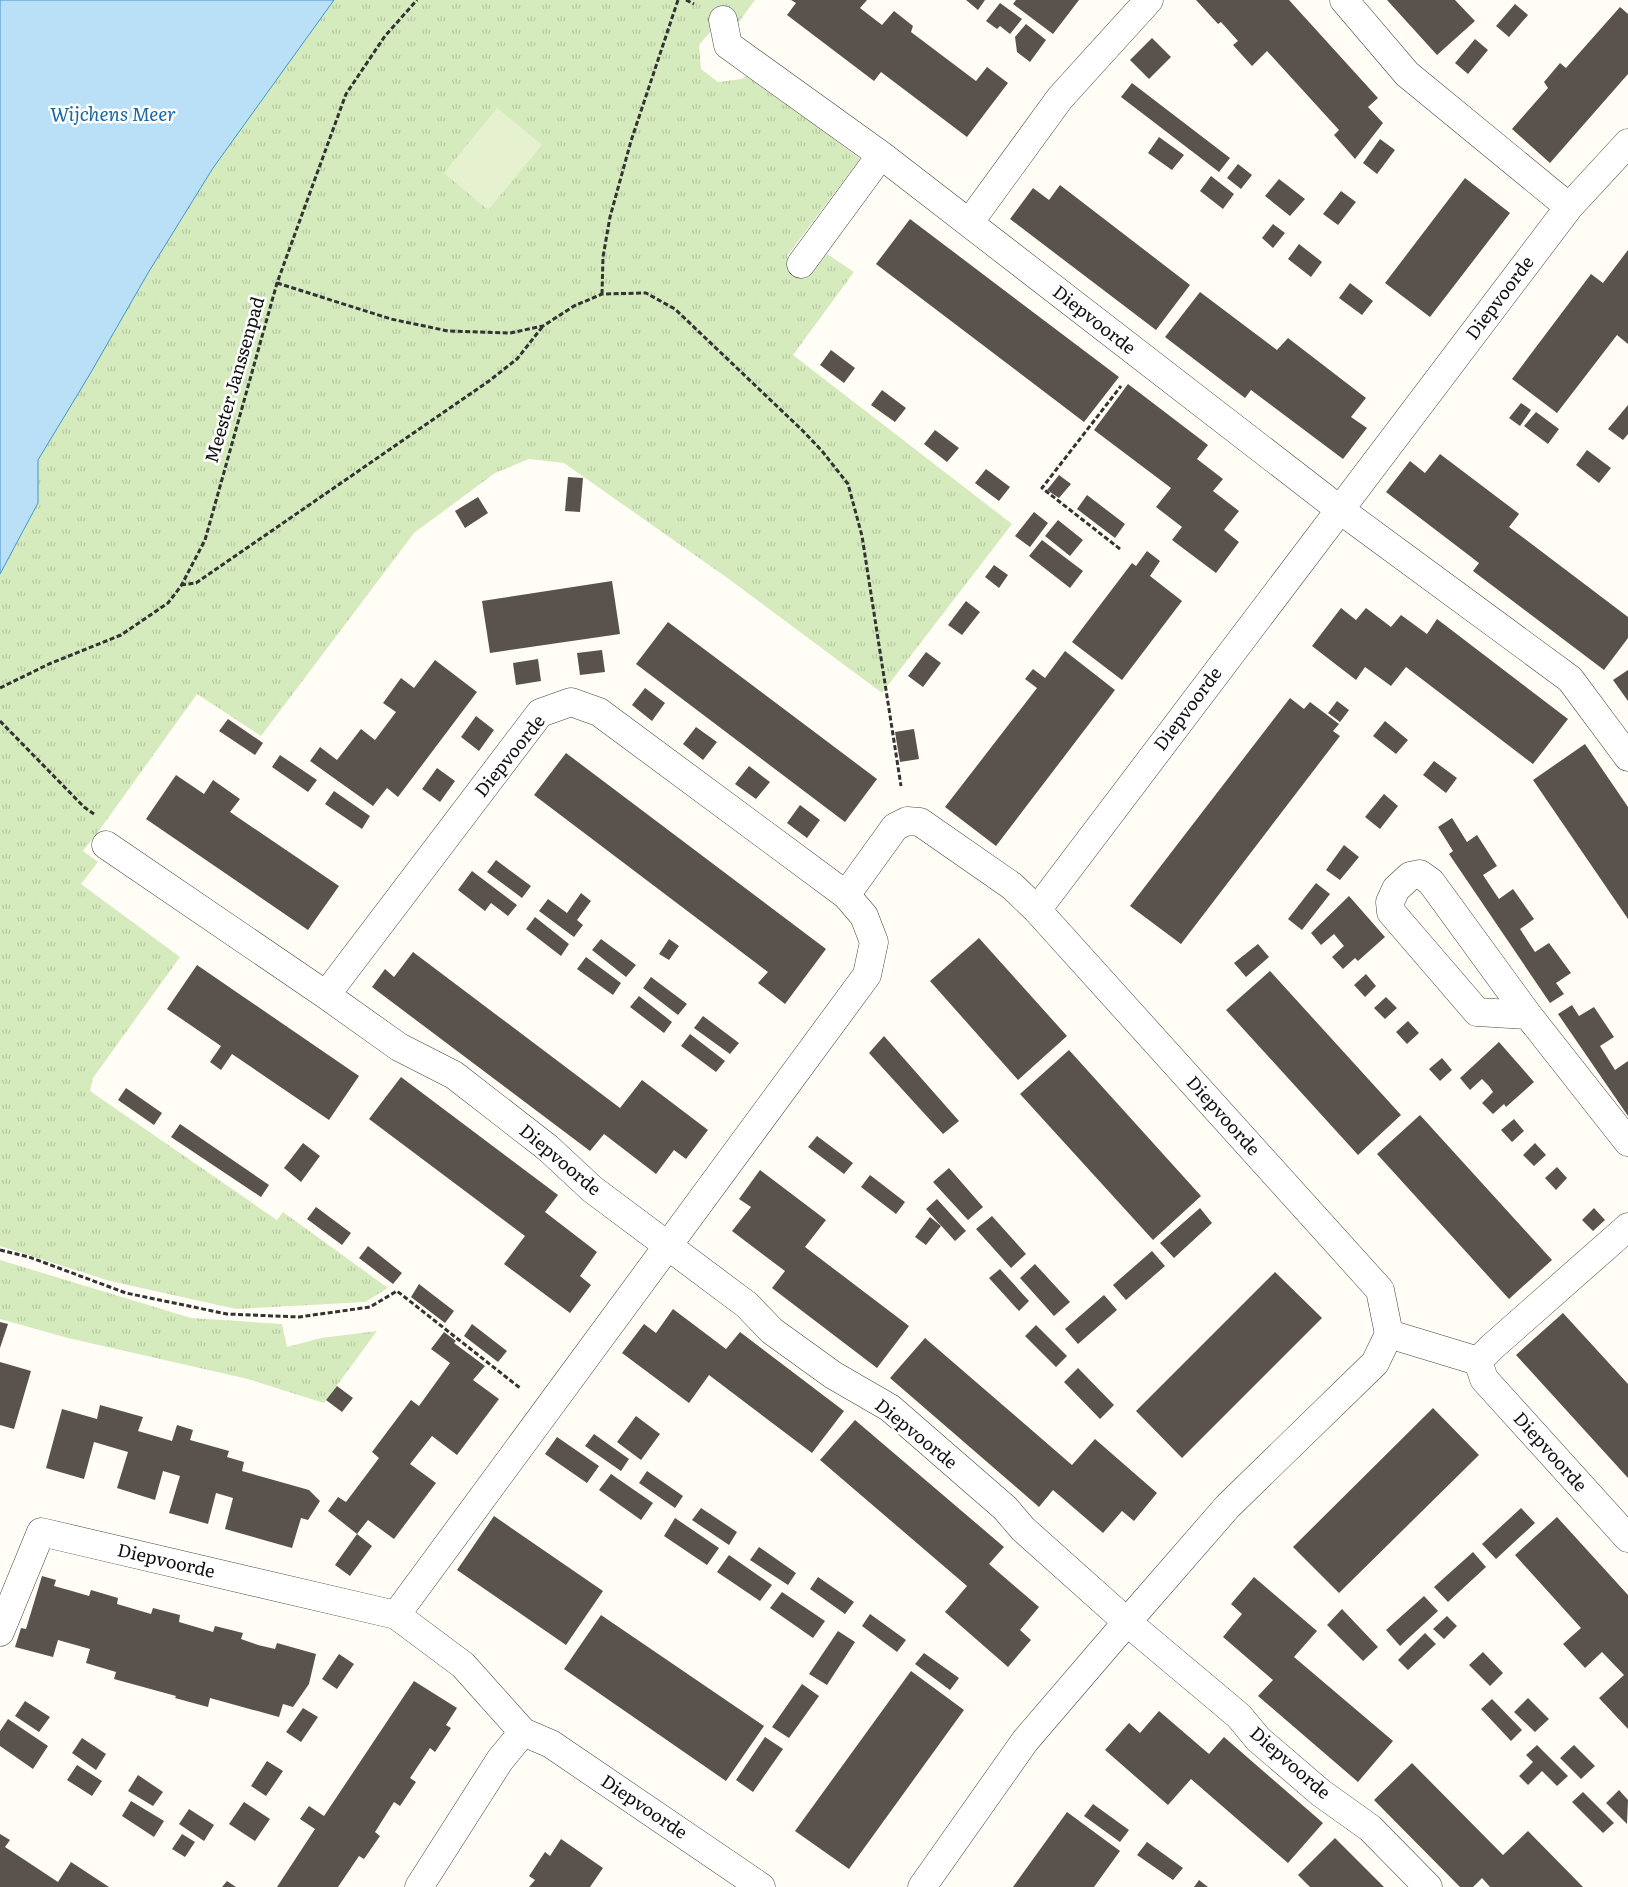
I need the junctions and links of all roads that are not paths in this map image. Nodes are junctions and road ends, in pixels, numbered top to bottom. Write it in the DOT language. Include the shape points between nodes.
graph roads {
  1 [pos="1149,0"];
  2 [pos="1344,0"];
  3 [pos="723,20"];
  4 [pos="1628,143"];
  5 [pos="881,155"];
  6 [pos="1569,207"];
  7 [pos="968,223"];
  8 [pos="801,264"];
  9 [pos="1339,509"];
  10 [pos="1628,757"];
  11 [pos="106,845"];
  12 [pos="846,895"];
  13 [pos="1037,910"];
  14 [pos="326,994"];
  15 [pos="1528,1015"];
  16 [pos="1628,1142"];
  17 [pos="1628,1226"];
  18 [pos="668,1245"];
  19 [pos="1389,1334"];
  20 [pos="1478,1361"];
  21 [pos="1628,1538"];
  22 [pos="396,1615"];
  23 [pos="1128,1622"];
  24 [pos="0,1632"];
  25 [pos="523,1732"];
  26 [pos="419,1887"];
  27 [pos="761,1887"];
  28 [pos="922,1887"];
  29 [pos="1428,1887"];
  1 -- 7 [label="street" via="1060,98"];
  2 -- 6 [label="street" via="1407,74"];
  3 -- 5 [label="street, Diepvoorde" via="728,45"];
  4 -- 6 [label="street, Diepvoorde"];
  5 -- 7 [label="street, Diepvoorde"];
  5 -- 8 [label="street"];
  6 -- 9 [label="street, Diepvoorde"];
  7 -- 9 [label="street, Diepvoorde"];
  9 -- 10 [label="street, Diepvoorde" via="1570,679"];
  9 -- 13 [label="street, Diepvoorde"];
  11 -- 14 [label="street, Diepvoorde"];
  12 -- 13 [label="street, Diepvoorde" via="895,827 907,821 920,822 1012,886"];
  12 -- 14 [label="street, Diepvoorde" via="599,712 571,702 540,713"];
  12 -- 18 [label="street, Diepvoorde" via="864,916 874,942 867,975"];
  13 -- 19 [label="street, Diepvoorde" via="1380,1290"];
  14 -- 18 [label="street, Diepvoorde" via="398,1047 454,1075 548,1148 592,1188"];
  15 -- 15 [label="street" via="1431,882 1420,874 1410,876 1396,889 1390,902 1391,912 1477,1012"];
  15 -- 16 [label="street"];
  17 -- 20 [label="street"];
  18 -- 22 [label="street, Diepvoorde"];
  18 -- 23 [label="street, Diepvoorde" via="747,1305 772,1331 833,1375 890,1408 1005,1508 1023,1529"];
  19 -- 20 [label="street"];
  19 -- 23 [label="street" via="1376,1362 1228,1506"];
  20 -- 21 [label="street, Diepvoorde" via="1484,1380"];
  22 -- 24 [label="street, Diepvoorde" via="42,1532"];
  22 -- 25 [label="street, Diepvoorde" via="464,1665"];
  23 -- 28 [label="street" via="1024,1742"];
  23 -- 29 [label="street, Diepvoorde" via="1240,1716 1265,1745 1321,1793 1370,1828"];
  25 -- 26 [label="street" via="500,1760"];
  25 -- 27 [label="street, Diepvoorde" via="551,1744"];
}
